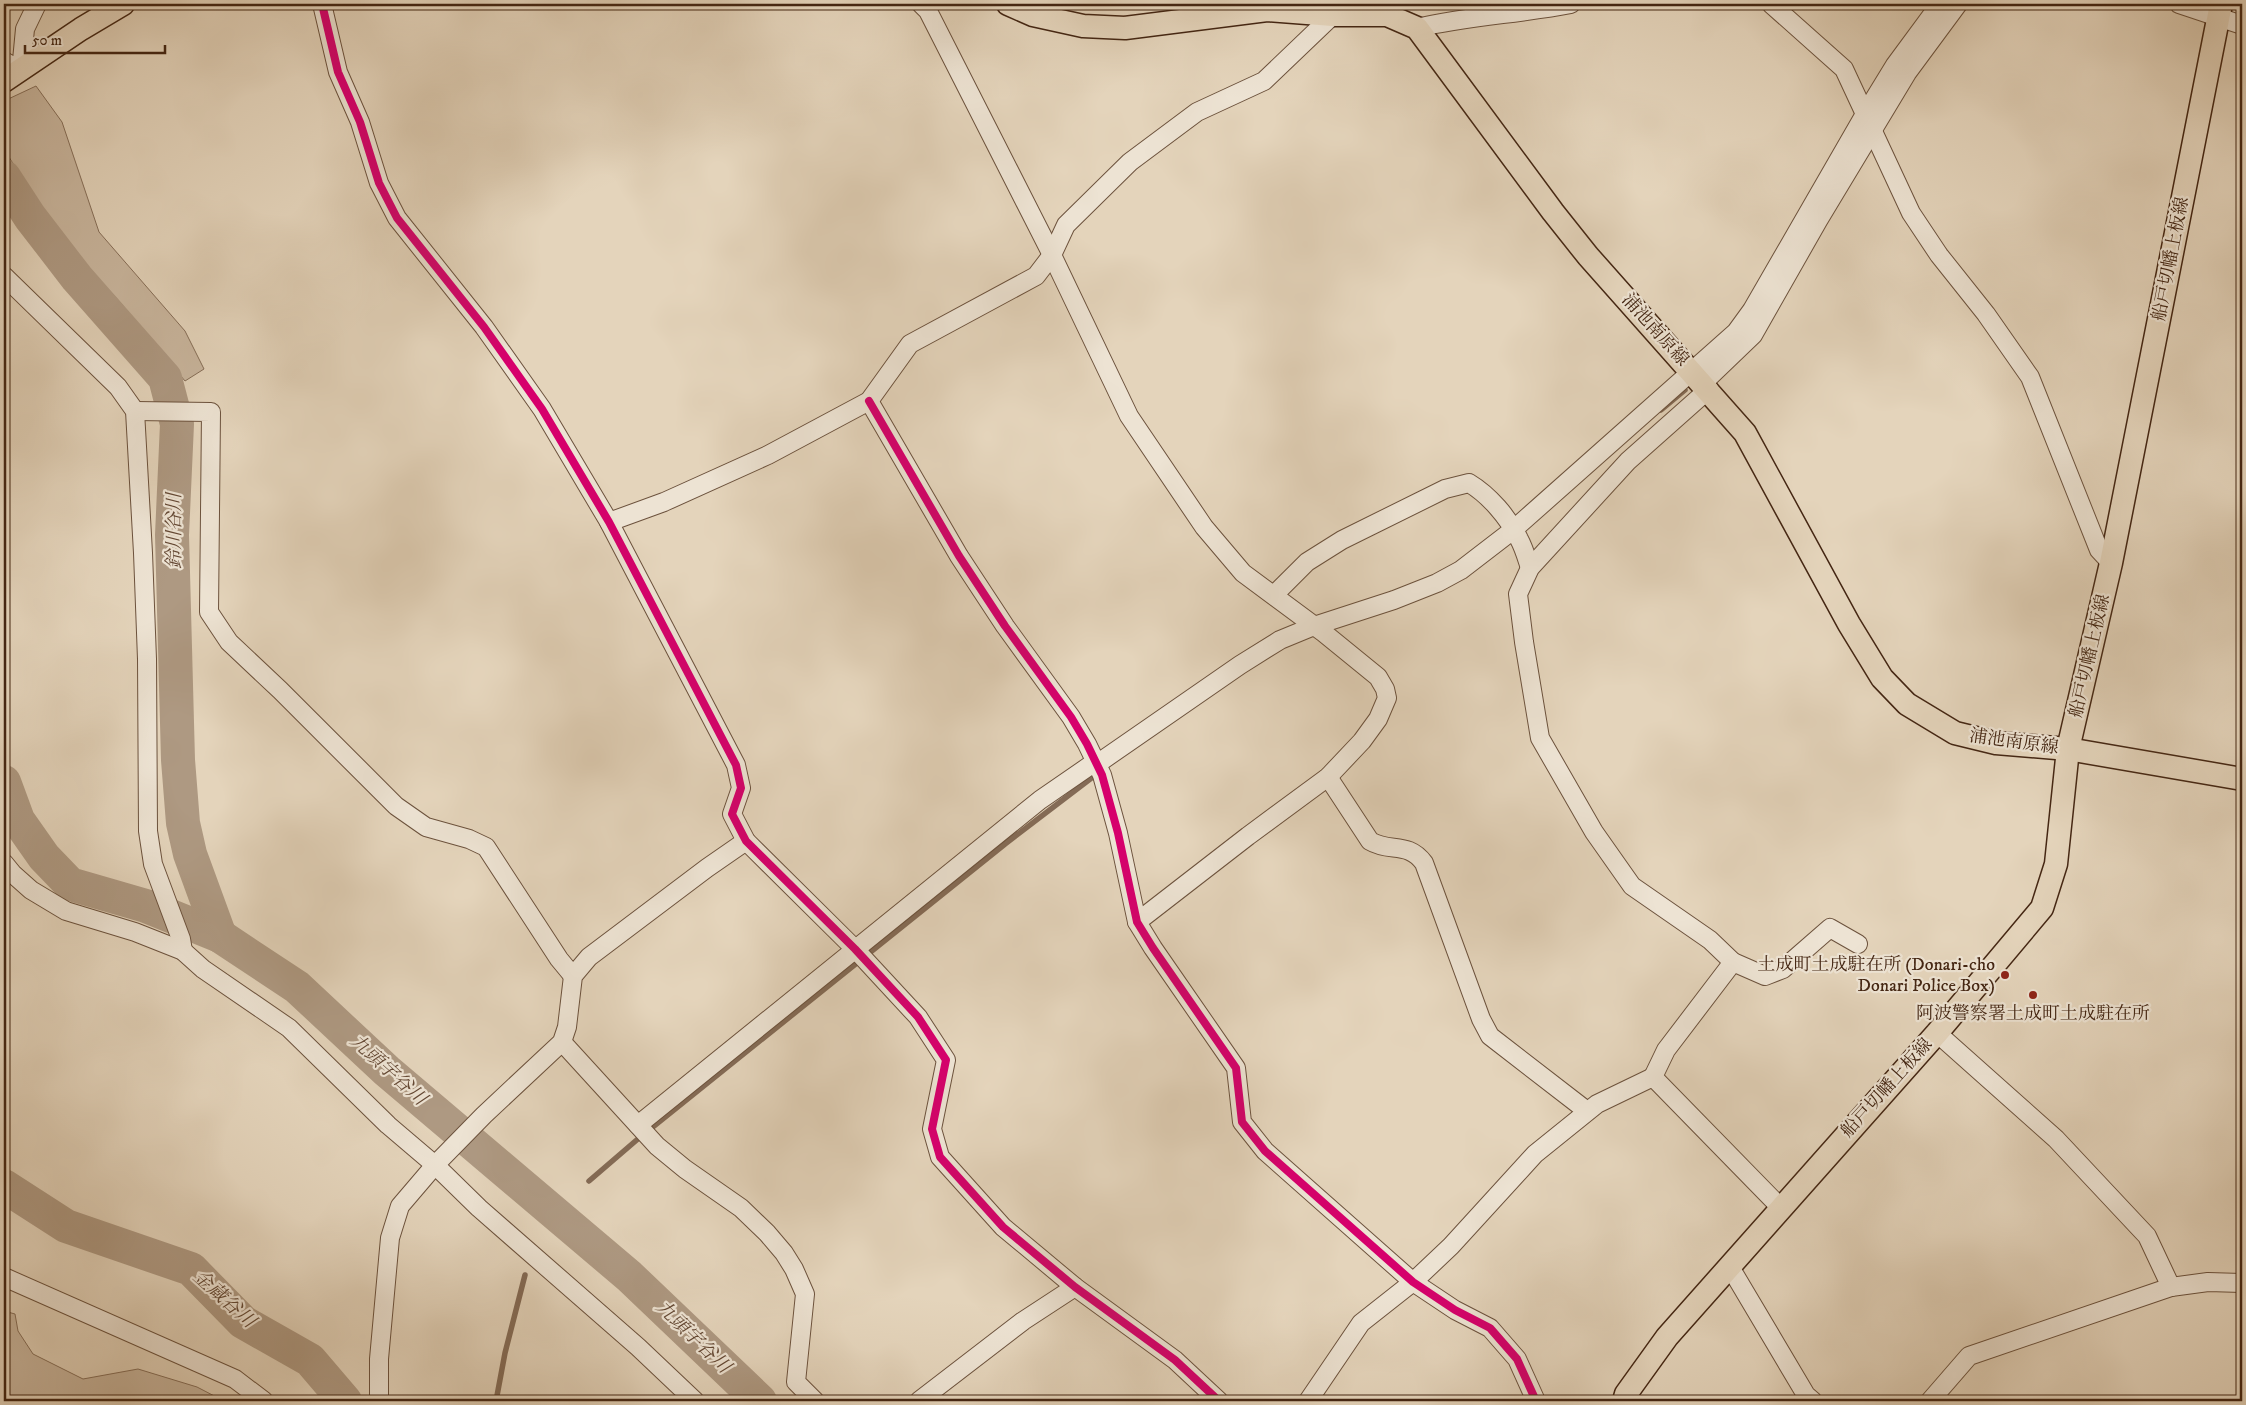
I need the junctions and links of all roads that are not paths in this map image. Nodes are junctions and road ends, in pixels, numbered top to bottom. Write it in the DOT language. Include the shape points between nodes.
graph roads {
  1 [pos="37,4"];
  2 [pos="123,4"];
  3 [pos="322,4"];
  4 [pos="920,4"];
  5 [pos="1008,4"];
  6 [pos="1571,4"];
  7 [pos="1771,4"];
  8 [pos="1940,4"];
  9 [pos="1958,4"];
  10 [pos="2179,4"];
  11 [pos="1384,9"];
  12 [pos="2220,10"];
  13 [pos="1332,15"];
  14 [pos="2242,25"];
  15 [pos="1417,28"];
  16 [pos="9,71"];
  17 [pos="1869,122"];
  18 [pos="1052,255"];
  19 [pos="4,276"];
  20 [pos="1701,381"];
  21 [pos="869,401"];
  22 [pos="143,412"];
  23 [pos="609,522"];
  24 [pos="1516,534"];
  25 [pos="2111,563"];
  26 [pos="1530,568"];
  27 [pos="1274,595"];
  28 [pos="1319,629"];
  29 [pos="2068,749"];
  30 [pos="1098,767"];
  31 [pos="1328,778"];
  32 [pos="2242,779"];
  33 [pos="746,841"];
  34 [pos="4,863"];
  35 [pos="1137,922"];
  36 [pos="1858,944"];
  37 [pos="182,945"];
  38 [pos="861,954"];
  39 [pos="1733,962"];
  40 [pos="574,976"];
  41 [pos="1937,1033"];
  42 [pos="562,1042"];
  43 [pos="1653,1077"];
  44 [pos="1587,1111"];
  45 [pos="644,1130"];
  46 [pos="437,1164"];
  47 [pos="1781,1208"];
  48 [pos="1730,1267"];
  49 [pos="4,1277"];
  50 [pos="1413,1282"];
  51 [pos="2242,1283"];
  52 [pos="1075,1287"];
  53 [pos="2171,1287"];
  54 [pos="264,1401"];
  55 [pos="379,1401"];
  56 [pos="695,1401"];
  57 [pos="815,1401"];
  58 [pos="919,1401"];
  59 [pos="1219,1401"];
  60 [pos="1308,1401"];
  61 [pos="1536,1401"];
  62 [pos="1624,1401"];
  63 [pos="1813,1401"];
  64 [pos="1930,1401"];
  1 -- 16 [label="street"];
  2 -- 16 [label="main road"];
  3 -- 23 [label="street" via="338,72 360,122 380,184 398,218 484,327 542,409"];
  4 -- 18 [label="street" via="928,11"];
  5 -- 13 [label="main road, 浦池南原線" via="1033,15 1083,26 1125,28 1267,10"];
  6 -- 15 [label="street"];
  7 -- 17 [label="street" via="1844,68"];
  8 -- 17 [label="street" via="1900,58"];
  9 -- 17 [label="street"];
  10 -- 12 [label="street"];
  11 -- 13 [label="main road, 浦池南原線"];
  11 -- 15 [label="main road, 浦池南原線"];
  12 -- 14 [label="street"];
  12 -- 25 [label="main road, 船戸切幡上板線"];
  13 -- 18 [label="street" via="1264,81 1197,112 1130,162 1066,225"];
  15 -- 20 [label="main road, 浦池南原線" via="1588,256"];
  17 -- 20 [label="street" via="1752,310"];
  17 -- 25 [label="street" via="1911,213 2030,377 2099,550"];
  18 -- 21 [label="street" via="1036,276 910,344"];
  18 -- 27 [label="street" via="1129,416 1204,527 1243,573"];
  19 -- 22 [label="street"];
  20 -- 24 [label="street"];
  20 -- 26 [label="street"];
  20 -- 29 [label="main road, 浦池南原線" via="1746,432 1849,624 1882,678 1907,704 1955,733 1996,743"];
  21 -- 23 [label="street" via="768,455 664,502"];
  21 -- 30 [label="street" via="960,556 1005,626 1071,717"];
  22 -- 37 [label="street" via="148,831 153,864"];
  22 -- 40 [label="street" via="211,412 209,612 229,642 396,806 426,827 486,847 559,959"];
  23 -- 33 [label="street" via="736,765 741,788 732,814"];
  24 -- 26 [label="street"];
  24 -- 27 [label="street" via="1485,492 1469,483 1445,489 1342,540 1307,562"];
  24 -- 28 [label="street" via="1436,583"];
  25 -- 29 [label="main road, 船戸切幡上板線"];
  26 -- 39 [label="street" via="1518,594 1540,738 1594,832 1632,886 1710,940"];
  27 -- 28 [label="street"];
  28 -- 30 [label="street" via="1280,640"];
  28 -- 31 [label="street" via="1378,677 1387,698 1378,719 1362,741"];
  29 -- 32 [label="main road, 浦池南原線"];
  29 -- 41 [label="main road, 船戸切幡上板線" via="2056,864 2042,908"];
  30 -- 35 [label="street" via="1118,832"];
  30 -- 38 [label="street" via="1040,800"];
  31 -- 35 [label="street"];
  31 -- 44 [label="street" via="1370,841 1411,850 1424,863 1480,1019 1490,1036"];
  33 -- 38 [label="street"];
  33 -- 40 [label="street" via="589,957"];
  34 -- 37 [label="street" via="31,890 66,911"];
  35 -- 50 [label="street" via="1236,1068 1242,1122 1265,1151"];
  36 -- 39 [label="street" via="1830,928 1783,969 1765,976"];
  37 -- 46 [label="street" via="204,969 289,1028 388,1125"];
  38 -- 45 [label="street"];
  38 -- 52 [label="street" via="918,1017 946,1060 932,1130 940,1157 1003,1227"];
  39 -- 43 [label="street" via="1666,1050"];
  40 -- 42 [label="street"];
  41 -- 47 [label="main road, 船戸切幡上板線"];
  41 -- 53 [label="street" via="2056,1139 2147,1236"];
  42 -- 45 [label="street"];
  42 -- 46 [label="street"];
  43 -- 44 [label="street"];
  43 -- 47 [label="street"];
  44 -- 50 [label="street" via="1535,1154 1451,1246"];
  45 -- 57 [label="street" via="685,1169 741,1208 767,1233 794,1269 805,1294 796,1382"];
  46 -- 55 [label="street" via="400,1206 390,1238 379,1359"];
  46 -- 56 [label="street" via="479,1208"];
  47 -- 48 [label="main road, 船戸切幡上板線"];
  48 -- 62 [label="main road, 船戸切幡上板線" via="1667,1337"];
  48 -- 63 [label="street" via="1806,1395"];
  49 -- 54 [label="street" via="235,1379"];
  50 -- 60 [label="street" via="1360,1323"];
  50 -- 61 [label="street" via="1490,1328 1517,1359"];
  51 -- 53 [label="street" via="2208,1282"];
  52 -- 58 [label="street" via="1023,1321"];
  52 -- 59 [label="street" via="1174,1360"];
  53 -- 64 [label="street" via="1969,1356"];
}
